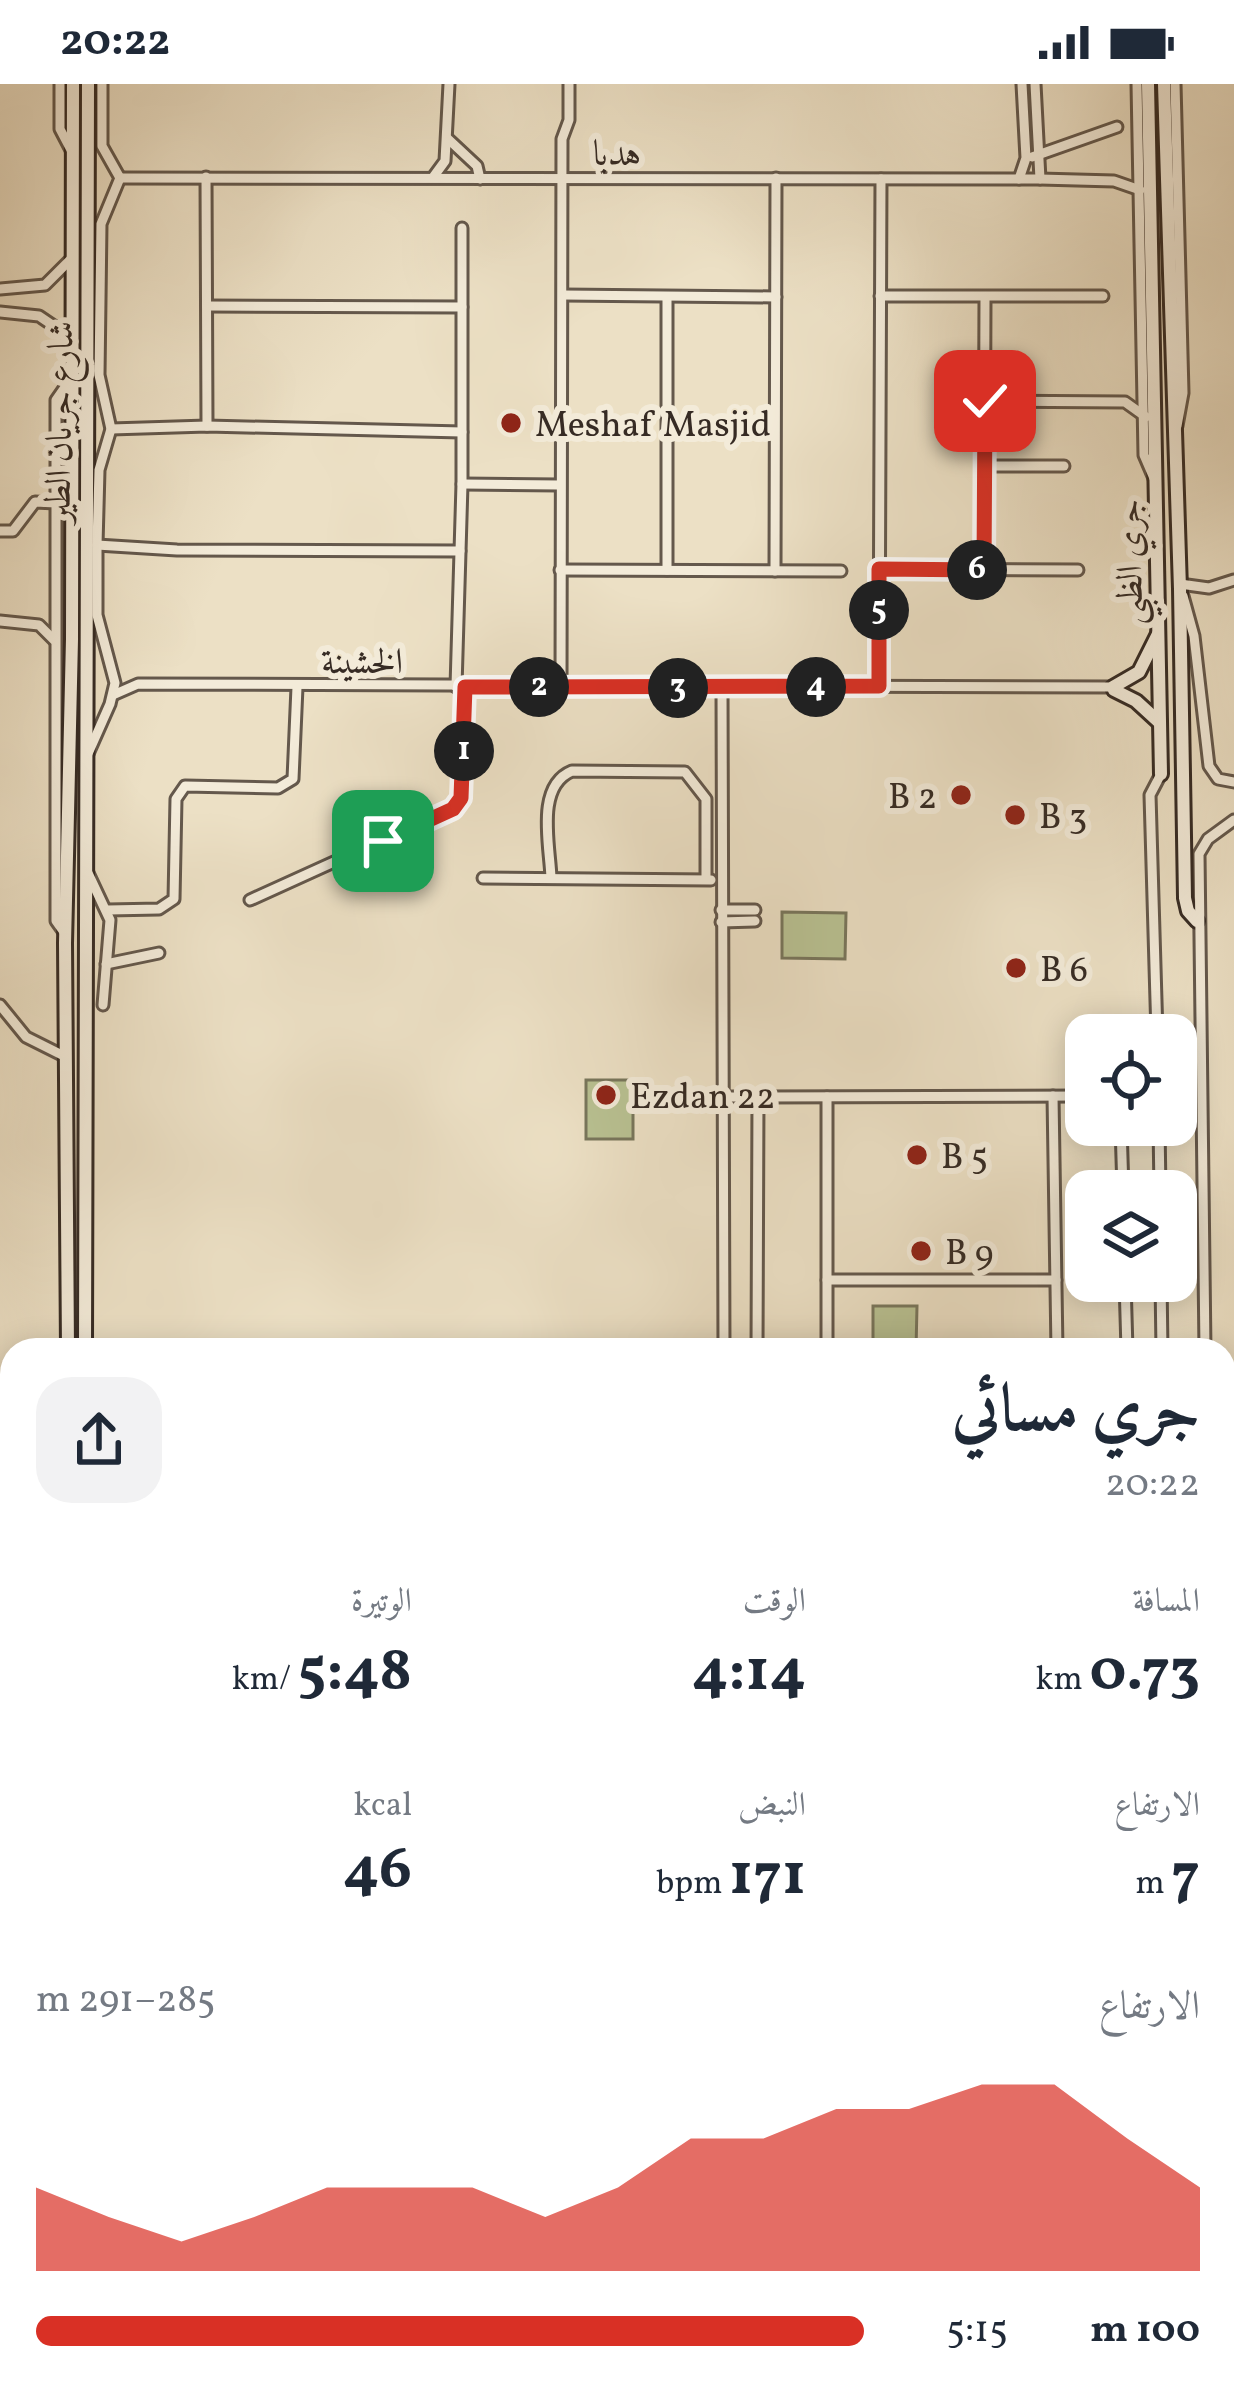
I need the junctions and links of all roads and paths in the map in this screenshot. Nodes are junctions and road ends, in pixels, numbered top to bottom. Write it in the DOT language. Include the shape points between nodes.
graph roads {
  1 [pos="60,84"];
  2 [pos="73,84"];
  3 [pos="88,84"];
  4 [pos="102,84"];
  5 [pos="449,84"];
  6 [pos="569,84"];
  7 [pos="1022,84"];
  8 [pos="1035,84"];
  9 [pos="1137,84"];
  10 [pos="1148,84"];
  11 [pos="1174,88"];
  12 [pos="94,126"];
  13 [pos="1117,128"];
  14 [pos="446,137"];
  15 [pos="71,150"];
  16 [pos="1031,158"];
  17 [pos="446,161"];
  18 [pos="1139,166"];
  19 [pos="434,176"];
  20 [pos="206,177"];
  21 [pos="458,177"];
  22 [pos="120,178"];
  23 [pos="776,178"];
  24 [pos="481,179"];
  25 [pos="562,179"];
  26 [pos="881,179"];
  27 [pos="1019,179"];
  28 [pos="1040,179"];
  29 [pos="1114,182"];
  30 [pos="1140,190"];
  31 [pos="462,228"];
  32 [pos="70,260"];
  33 [pos="1141,282"];
  34 [pos="0,289"];
  35 [pos="563,295"];
  36 [pos="880,296"];
  37 [pos="1103,296"];
  38 [pos="668,297"];
  39 [pos="776,297"];
  40 [pos="985,297"];
  41 [pos="1154,302"];
  42 [pos="70,303"];
  43 [pos="89,303"];
  44 [pos="207,306"];
  45 [pos="462,307"];
  46 [pos="0,312"];
  47 [pos="70,337"];
  48 [pos="70,380"];
  49 [pos="1145,388"];
  50 [pos="985,401"];
  51 [pos="1125,403"];
  52 [pos="1146,417"];
  53 [pos="207,426"];
  54 [pos="111,428"];
  55 [pos="1173,430"];
  56 [pos="462,432"];
  57 [pos="983,466"];
  58 [pos="1064,466"];
  59 [pos="462,484"];
  60 [pos="1156,484"];
  61 [pos="560,485"];
  62 [pos="56,503"];
  63 [pos="0,531"];
  64 [pos="97,545"];
  65 [pos="460,551"];
  66 [pos="879,569"];
  67 [pos="560,570"];
  68 [pos="667,570"];
  69 [pos="984,570"];
  70 [pos="1078,570"];
  71 [pos="775,571"];
  72 [pos="842,571"];
  73 [pos="1234,580"];
  74 [pos="1180,586"];
  75 [pos="56,614"];
  76 [pos="0,621"];
  77 [pos="39,625"];
  78 [pos="1159,633"];
  79 [pos="56,644"];
  80 [pos="114,670"];
  81 [pos="138,684"];
  82 [pos="879,686"];
  83 [pos="297,687"];
  84 [pos="460,687"];
  85 [pos="561,688"];
  86 [pos="722,688"];
  87 [pos="1113,688"];
  88 [pos="113,695"];
  89 [pos="1160,723"];
  90 [pos="85,761"];
  91 [pos="1161,774"];
  92 [pos="1234,782"];
  93 [pos="1234,820"];
  94 [pos="62,824"];
  95 [pos="86,869"];
  96 [pos="483,878"];
  97 [pos="550,878"];
  98 [pos="706,880"];
  99 [pos="722,880"];
  100 [pos="250,900"];
  101 [pos="108,910"];
  102 [pos="721,916"];
  103 [pos="755,916"];
  104 [pos="1197,921"];
  105 [pos="159,953"];
  106 [pos="106,964"];
  107 [pos="0,1005"];
  108 [pos="103,1005"];
  109 [pos="1156,1014"];
  110 [pos="66,1057"];
  111 [pos="1053,1096"];
  112 [pos="1065,1096"];
  113 [pos="722,1097"];
  114 [pos="758,1097"];
  115 [pos="827,1097"];
  116 [pos="827,1280"];
  117 [pos="1056,1280"];
  118 [pos="1126,1302"];
  119 [pos="1161,1302"];
  120 [pos="68,1338"];
  121 [pos="85,1338"];
  122 [pos="724,1338"];
  123 [pos="758,1338"];
  124 [pos="827,1338"];
  125 [pos="1057,1338"];
  126 [pos="1127,1338"];
  127 [pos="1162,1338"];
  128 [pos="1205,1338"];
  1 -- 15 [label="street" via="60,129"];
  2 -- 15 [label="street, شارع جريان الطير"];
  3 -- 12 [label="street, شارع جريان الطير"];
  4 -- 12 [label="street, شارع جريان الطير"];
  5 -- 14 [label="street"];
  6 -- 25 [label="street"];
  7 -- 16 [label="street"];
  8 -- 16 [label="street"];
  9 -- 18 [label="street"];
  10 -- 41 [label="street, جري الظبي"];
  11 -- 55 [label="street, جري الظبي" via="1164,124"];
  11 -- 55 [label="street" via="1183,403"];
  12 -- 22 [label="street, شارع جريان الطير"];
  12 -- 43 [label="street, شارع جريان الطير"];
  13 -- 16 [label="street"];
  14 -- 17 [label="street"];
  14 -- 24 [label="street"];
  15 -- 32 [label="street, شارع جريان الطير"];
  16 -- 27 [label="street"];
  16 -- 28 [label="street"];
  17 -- 19 [label="street"];
  17 -- 21 [label="street"];
  18 -- 29 [label="street"];
  18 -- 30 [label="street"];
  19 -- 20 [label="street, هدبا"];
  19 -- 21 [label="street, هدبا"];
  20 -- 22 [label="street, هدبا"];
  20 -- 44 [label="street"];
  21 -- 24 [label="street, هدبا"];
  22 -- 54 [label="street, شارع جريان الطير" via="101,224 99,375"];
  23 -- 25 [label="street, هدبا"];
  23 -- 26 [label="street, هدبا"];
  23 -- 39 [label="street"];
  24 -- 25 [label="street, هدبا"];
  25 -- 35 [label="street"];
  26 -- 27 [label="street, هدبا"];
  26 -- 36 [label="street"];
  27 -- 28 [label="street, هدبا"];
  28 -- 29 [label="street, هدبا"];
  29 -- 30 [label="street, هدبا"];
  30 -- 33 [label="street"];
  31 -- 45 [label="street"];
  32 -- 34 [label="street" via="45,285"];
  32 -- 42 [label="street, شارع جريان الطير"];
  33 -- 41 [label="street"];
  33 -- 49 [label="street"];
  35 -- 38 [label="street"];
  35 -- 61 [label="street"];
  36 -- 40 [label="street"];
  36 -- 66 [label="street"];
  37 -- 40 [label="street"];
  38 -- 39 [label="street"];
  38 -- 68 [label="street"];
  39 -- 71 [label="street"];
  40 -- 50 [label="street"];
  41 -- 60 [label="street, جري الظبي"];
  42 -- 43 [label="street"];
  42 -- 47 [label="street, شارع جريان الطير"];
  43 -- 90 [label="street, شارع جريان الطير"];
  44 -- 45 [label="street"];
  44 -- 53 [label="street"];
  45 -- 56 [label="street"];
  46 -- 47 [label="street" via="32,314"];
  47 -- 48 [label="street, شارع جريان الطير"];
  48 -- 62 [label="street" via="56,400"];
  48 -- 94 [label="street, شارع جريان الطير" via="72,638"];
  49 -- 51 [label="street"];
  49 -- 52 [label="street"];
  50 -- 51 [label="street"];
  50 -- 57 [label="street"];
  51 -- 52 [label="street"];
  52 -- 60 [label="street" via="1144,455"];
  53 -- 54 [label="street"];
  53 -- 56 [label="street"];
  54 -- 64 [label="street, شارع جريان الطير" via="99,470"];
  55 -- 74 [label="street, جري الظبي"];
  56 -- 59 [label="street"];
  57 -- 58 [label="street"];
  57 -- 69 [label="street"];
  59 -- 61 [label="street"];
  59 -- 65 [label="street"];
  60 -- 78 [label="street, جري الظبي"];
  61 -- 67 [label="street"];
  62 -- 63 [label="street" via="35,502 13,531"];
  62 -- 75 [label="street"];
  64 -- 65 [label="street"];
  64 -- 80 [label="street, شارع جريان الطير" via="98,622"];
  65 -- 84 [label="street"];
  66 -- 69 [label="street"];
  66 -- 82 [label="street"];
  67 -- 68 [label="street"];
  67 -- 85 [label="street"];
  68 -- 71 [label="street"];
  69 -- 70 [label="street"];
  71 -- 72 [label="street"];
  73 -- 74 [label="street"];
  74 -- 92 [label="street" via="1209,766"];
  74 -- 104 [label="street, جري الظبي" via="1185,898"];
  75 -- 77 [label="street"];
  75 -- 79 [label="street"];
  76 -- 77 [label="street"];
  77 -- 79 [label="street"];
  78 -- 87 [label="street" via="1139,672"];
  78 -- 89 [label="street, جري الظبي"];
  79 -- 94 [label="street"];
  80 -- 81 [label="street, الخشينة"];
  80 -- 88 [label="street, شارع جريان الطير"];
  81 -- 83 [label="street, الخشينة"];
  81 -- 88 [label="street, الخشينة"];
  82 -- 86 [label="street, الخشينة"];
  82 -- 87 [label="street, الخشينة"];
  83 -- 84 [label="street, الخشينة"];
  83 -- 101 [label="street" via="289,782 189,785 178,794 171,904"];
  84 -- 85 [label="street, الخشينة"];
  84 -- 100 [label="street" via="464,791 453,809"];
  85 -- 86 [label="street, الخشينة"];
  86 -- 99 [label="street"];
  87 -- 89 [label="street"];
  88 -- 90 [label="street, شارع جريان الطير"];
  89 -- 91 [label="street, جري الظبي"];
  90 -- 95 [label="street, شارع جريان الطير"];
  91 -- 109 [label="street, جري الظبي" via="1150,795"];
  93 -- 104 [label="street, جري الظبي" via="1198,854"];
  94 -- 110 [label="street, شارع جريان الطير"];
  95 -- 101 [label="street"];
  95 -- 121 [label="street, شارع جريان الطير"];
  96 -- 97 [label="street"];
  97 -- 98 [label="street"];
  97 -- 98 [label="street" via="549,795 557,779 572,771 685,772 706,799"];
  98 -- 99 [label="street"];
  99 -- 102 [label="street"];
  101 -- 106 [label="street"];
  102 -- 103 [label="street"];
  102 -- 113 [label="street"];
  104 -- 128 [label="street, جري الظبي"];
  105 -- 106 [label="street"];
  106 -- 108 [label="street"];
  107 -- 110 [label="street" via="20,1033"];
  110 -- 120 [label="street, شارع جريان الطير"];
  111 -- 112 [label="street"];
  111 -- 115 [label="street"];
  111 -- 117 [label="street"];
  113 -- 114 [label="street"];
  113 -- 122 [label="street"];
  114 -- 115 [label="street"];
  114 -- 123 [label="street"];
  115 -- 116 [label="street"];
  116 -- 117 [label="street"];
  116 -- 124 [label="street"];
  117 -- 125 [label="street"];
  118 -- 126 [label="street"];
  119 -- 127 [label="street"];
}
